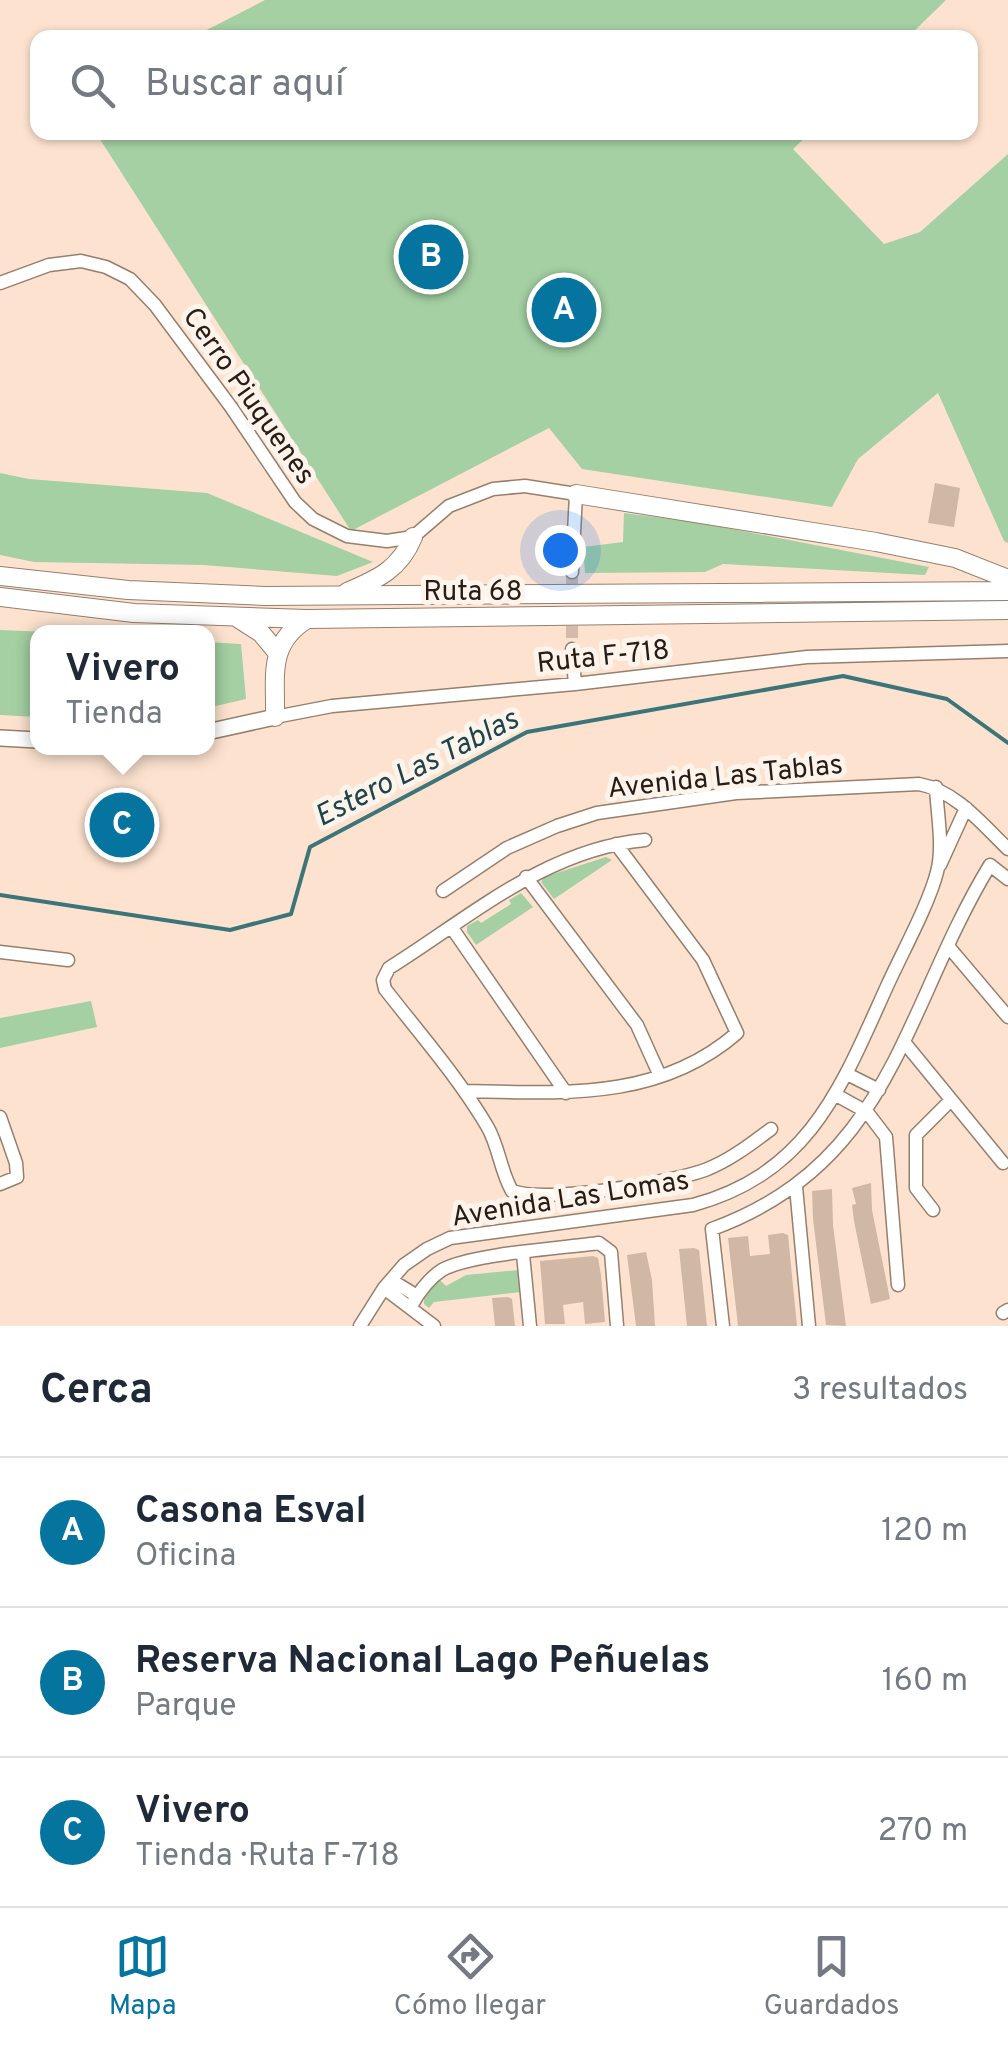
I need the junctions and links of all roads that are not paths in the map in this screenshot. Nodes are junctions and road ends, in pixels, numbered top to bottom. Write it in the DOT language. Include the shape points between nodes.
graph roads {
  1 [pos="0,283"];
  2 [pos="576,494"];
  3 [pos="413,537"];
  4 [pos="572,572"];
  5 [pos="0,576"];
  6 [pos="1008,579"];
  7 [pos="1008,591"];
  8 [pos="336,596"];
  9 [pos="0,597"];
  10 [pos="1008,610"];
  11 [pos="236,616"];
  12 [pos="306,619"];
  13 [pos="572,650"];
  14 [pos="1008,651"];
  15 [pos="276,652"];
  16 [pos="575,684"];
  17 [pos="275,717"];
  18 [pos="215,730"];
  19 [pos="0,738"];
  20 [pos="30,740"];
  21 [pos="936,787"];
  22 [pos="966,808"];
  23 [pos="645,840"];
  24 [pos="616,844"];
  25 [pos="1008,849"];
  26 [pos="938,870"];
  27 [pos="526,877"];
  28 [pos="1008,879"];
  29 [pos="443,891"];
  30 [pos="452,928"];
  31 [pos="948,946"];
  32 [pos="0,952"];
  33 [pos="68,960"];
  34 [pos="1008,1017"];
  35 [pos="904,1042"];
  36 [pos="847,1074"];
  37 [pos="660,1076"];
  38 [pos="878,1090"];
  39 [pos="465,1091"];
  40 [pos="566,1093"];
  41 [pos="836,1095"];
  42 [pos="951,1100"];
  43 [pos="866,1112"];
  44 [pos="0,1117"];
  45 [pos="771,1129"];
  46 [pos="1003,1163"];
  47 [pos="0,1184"];
  48 [pos="796,1187"];
  49 [pos="933,1210"];
  50 [pos="524,1254"];
  51 [pos="387,1284"];
  52 [pos="898,1286"];
  53 [pos="414,1301"];
  54 [pos="360,1326"];
  55 [pos="434,1326"];
  56 [pos="530,1326"];
  57 [pos="617,1326"];
  58 [pos="722,1326"];
  59 [pos="809,1326"];
  1 -- 3 [label="street, Cerro Piuquenes" via="80,261 130,279 304,511 360,539"];
  2 -- 3 [label="street" via="493,489 449,506"];
  2 -- 4 [label="street"];
  2 -- 6 [label="highway" via="956,558"];
  3 -- 8 [label="highway" via="384,576"];
  5 -- 8 [label="highway, Ruta 68" via="128,590"];
  7 -- 8 [label="highway, Ruta 68"];
  9 -- 11 [label="highway, Ruta 68"];
  10 -- 12 [label="highway, Ruta 68"];
  11 -- 12 [label="highway, Ruta 68"];
  11 -- 15 [label="highway"];
  12 -- 15 [label="highway"];
  13 -- 16 [label="street"];
  14 -- 16 [label="street, Ruta F-718" via="807,657"];
  15 -- 17 [label="highway"];
  16 -- 17 [label="street, Ruta F-718"];
  17 -- 18 [label="main road, Ruta F-718"];
  19 -- 20 [label="main road"];
  21 -- 22 [label="street"];
  21 -- 26 [label="street, Avenida Las Lomas"];
  21 -- 29 [label="street, Avenida Las Tablas" via="736,793 597,813 507,848"];
  22 -- 25 [label="street"];
  22 -- 26 [label="street, Avenida Las Lomas"];
  23 -- 24 [label="street"];
  24 -- 27 [label="street"];
  24 -- 37 [label="street" via="704,960 737,1033 688,1068"];
  26 -- 36 [label="street, Avenida Las Lomas"];
  27 -- 30 [label="street"];
  27 -- 37 [label="street" via="636,1026"];
  28 -- 31 [label="street" via="990,865"];
  30 -- 39 [label="street" via="388,968 383,980"];
  30 -- 40 [label="street"];
  31 -- 34 [label="street"];
  31 -- 35 [label="street"];
  32 -- 33 [label="street"];
  35 -- 38 [label="street"];
  35 -- 42 [label="street"];
  36 -- 38 [label="street"];
  36 -- 41 [label="street, Avenida Las Lomas"];
  37 -- 40 [label="street"];
  38 -- 43 [label="street"];
  39 -- 40 [label="street"];
  39 -- 45 [label="street" via="490,1131 512,1191 524,1195 705,1170"];
  41 -- 43 [label="street"];
  41 -- 51 [label="street, Avenida Las Lomas" via="782,1162 717,1198 463,1234 427,1249"];
  42 -- 46 [label="street"];
  42 -- 49 [label="street" via="916,1135 916,1188"];
  43 -- 48 [label="street"];
  43 -- 52 [label="street" via="886,1137"];
  44 -- 47 [label="street" via="17,1177"];
  48 -- 58 [label="street" via="712,1229"];
  48 -- 59 [label="street"];
  50 -- 53 [label="street" via="445,1268"];
  50 -- 56 [label="street"];
  50 -- 57 [label="street" via="606,1246"];
  51 -- 53 [label="street"];
  51 -- 54 [label="street, Avenida Las Lomas"];
  53 -- 55 [label="street"];
}
